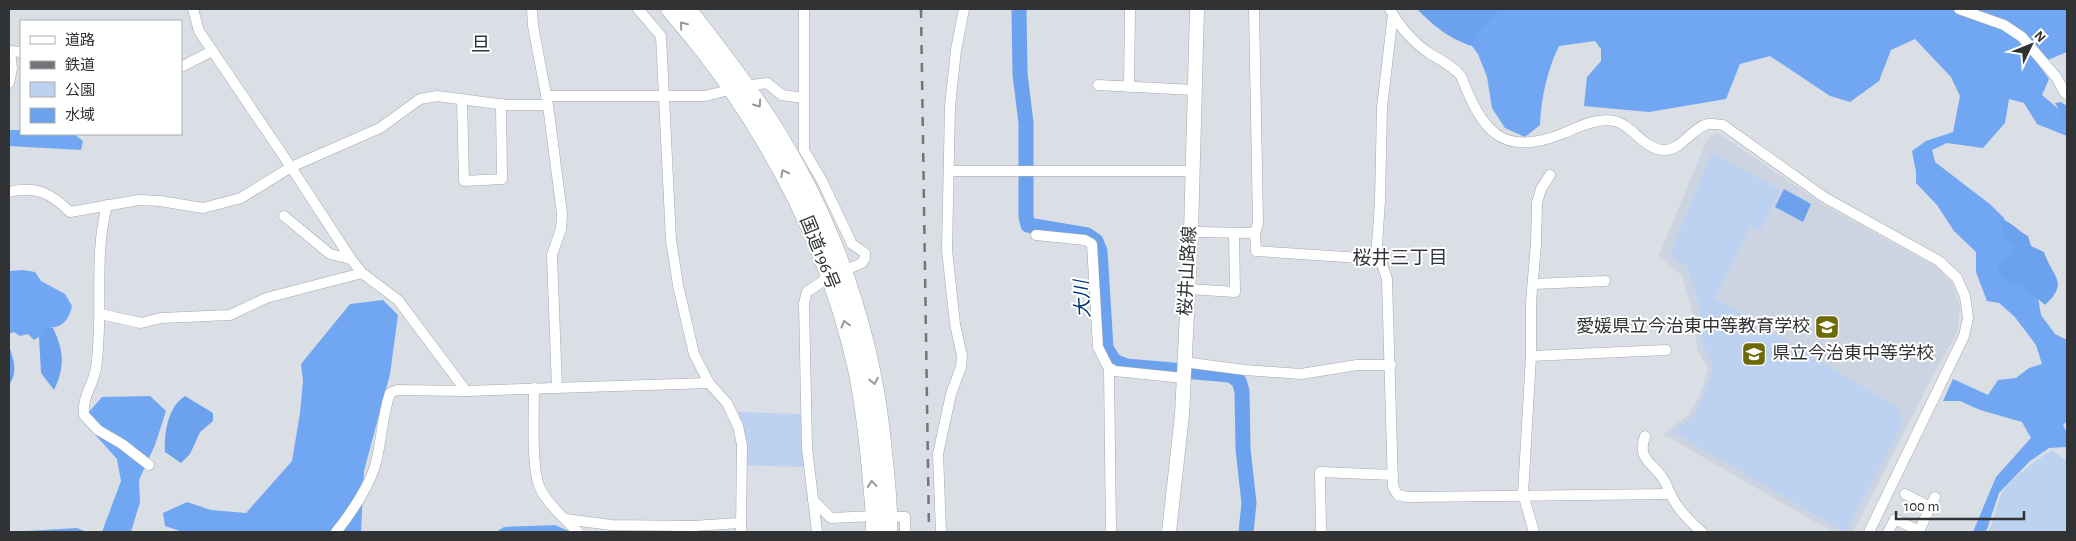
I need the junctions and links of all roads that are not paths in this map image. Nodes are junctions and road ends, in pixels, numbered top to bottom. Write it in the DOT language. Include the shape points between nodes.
graph roads {
  1 [pos="193,9"];
  2 [pos="532,9"];
  3 [pos="638,9"];
  4 [pos="670,9"];
  5 [pos="687,9"];
  6 [pos="804,9"];
  7 [pos="964,9"];
  8 [pos="1130,9"];
  9 [pos="1196,9"];
  10 [pos="1254,9"];
  11 [pos="1959,9"];
  12 [pos="1391,11"];
  13 [pos="9,51"];
  14 [pos="212,51"];
  15 [pos="182,66"];
  16 [pos="9,82"];
  17 [pos="1098,85"];
  18 [pos="1129,87"];
  19 [pos="739,88"];
  20 [pos="1194,90"];
  21 [pos="2067,94"];
  22 [pos="664,97"];
  23 [pos="803,98"];
  24 [pos="462,100"];
  25 [pos="547,100"];
  26 [pos="501,104"];
  27 [pos="291,166"];
  28 [pos="949,171"];
  29 [pos="1192,171"];
  30 [pos="1550,175"];
  31 [pos="9,192"];
  32 [pos="107,205"];
  33 [pos="284,216"];
  34 [pos="1191,232"];
  35 [pos="1234,233"];
  36 [pos="1255,234"];
  37 [pos="1036,235"];
  38 [pos="1376,258"];
  39 [pos="351,259"];
  40 [pos="362,273"];
  41 [pos="836,275"];
  42 [pos="1604,281"];
  43 [pos="1533,284"];
  44 [pos="1188,289"];
  45 [pos="100,314"];
  46 [pos="1666,350"];
  47 [pos="1531,356"];
  48 [pos="1183,362"];
  49 [pos="1391,365"];
  50 [pos="1109,368"];
  51 [pos="1183,378"];
  52 [pos="709,383"];
  53 [pos="534,388"];
  54 [pos="557,388"];
  55 [pos="466,391"];
  56 [pos="1645,436"];
  57 [pos="149,465"];
  58 [pos="1393,475"];
  59 [pos="1523,494"];
  60 [pos="1670,494"];
  61 [pos="1904,494"];
  62 [pos="813,500"];
  63 [pos="565,519"];
  64 [pos="882,524"];
  65 [pos="741,527"];
  66 [pos="693,529"];
  67 [pos="336,532"];
  68 [pos="578,532"];
  69 [pos="817,532"];
  70 [pos="904,532"];
  71 [pos="941,532"];
  72 [pos="1111,532"];
  73 [pos="1169,532"];
  74 [pos="1321,532"];
  75 [pos="1534,532"];
  76 [pos="1702,532"];
  77 [pos="1869,532"];
  78 [pos="1888,532"];
  1 -- 14 [label="street" via="199,31"];
  2 -- 25 [label="street"];
  3 -- 22 [label="street" via="661,36"];
  19 -- 4 [label="highway, 国道196号, one-way"];
  5 -- 19 [label="highway, 国道196号"];
  6 -- 23 [label="street"];
  7 -- 28 [label="street" via="950,106"];
  8 -- 18 [label="street"];
  9 -- 20 [label="main road, 桜井山路線"];
  10 -- 36 [label="street" via="1258,223"];
  11 -- 21 [label="street" via="2004,25 2022,37"];
  12 -- 38 [label="street" via="1382,107"];
  12 -- 77 [label="street" via="1426,51 1457,70 1478,116 1492,131 1508,140 1528,144 1594,121 1616,121 1656,149 1669,150 1707,124 1723,125 1824,197 1939,261 1957,278 1965,296 1968,318 1964,336"];
  13 -- 16 [label="street" via="12,69"];
  14 -- 15 [label="street"];
  14 -- 27 [label="street"];
  17 -- 18 [label="street"];
  18 -- 20 [label="street"];
  19 -- 22 [label="street" via="705,96"];
  19 -- 23 [label="street" via="767,83 782,94"];
  19 -- 41 [label="highway, 国道196号"];
  20 -- 29 [label="main road, 桜井山路線"];
  22 -- 25 [label="street"];
  22 -- 52 [label="street" via="671,240 694,354"];
  23 -- 41 [label="street" via="804,150 852,244 865,253 862,263"];
  24 -- 26 [label="street"];
  24 -- 26 [label="street" via="464,181 502,179"];
  24 -- 27 [label="street" via="437,96 420,99 380,128"];
  25 -- 26 [label="street"];
  25 -- 54 [label="street" via="562,214 561,229 552,255"];
  27 -- 32 [label="street" via="241,198 220,205 202,208 160,200"];
  27 -- 39 [label="street"];
  28 -- 29 [label="street"];
  28 -- 71 [label="street" via="947,250 962,356 938,454"];
  29 -- 34 [label="main road, 桜井山路線"];
  30 -- 43 [label="street" via="1537,203"];
  31 -- 32 [label="street" via="27,189 48,194 70,212"];
  32 -- 45 [label="street" via="101,227"];
  33 -- 39 [label="street" via="330,254"];
  34 -- 35 [label="street"];
  34 -- 44 [label="main road, 桜井山路線"];
  35 -- 36 [label="street"];
  35 -- 44 [label="street" via="1234,292"];
  36 -- 38 [label="street" via="1256,251"];
  37 -- 50 [label="street" via="1085,240 1092,244 1098,347"];
  38 -- 49 [label="street" via="1382,264 1387,279"];
  39 -- 40 [label="street"];
  40 -- 45 [label="street" via="266,298 230,315 162,318 141,323"];
  40 -- 55 [label="street" via="398,300"];
  41 -- 62 [label="street" via="807,292 804,302 806,430"];
  41 -- 64 [label="highway, 国道196号" via="840,306 866,416"];
  42 -- 43 [label="street"];
  43 -- 47 [label="street"];
  44 -- 48 [label="main road, 桜井山路線"];
  45 -- 57 [label="street" via="96,370 83,404 84,416 98,430"];
  46 -- 47 [label="street"];
  47 -- 59 [label="street"];
  48 -- 49 [label="street" via="1301,374 1357,365"];
  48 -- 51 [label="main road, 桜井山路線"];
  49 -- 58 [label="street"];
  50 -- 51 [label="street"];
  50 -- 72 [label="street"];
  51 -- 73 [label="main road, 桜井山路線"];
  52 -- 54 [label="street"];
  52 -- 65 [label="street" via="727,403 738,426 743,462"];
  53 -- 54 [label="street"];
  53 -- 55 [label="street"];
  53 -- 63 [label="street" via="536,472 540,489"];
  55 -- 67 [label="street" via="397,390 390,393 384,409 376,464 352,513"];
  56 -- 60 [label="street" via="1641,446 1644,458 1666,482"];
  58 -- 59 [label="street" via="1393,487 1398,495 1407,497"];
  58 -- 74 [label="street" via="1320,472"];
  59 -- 60 [label="street"];
  59 -- 75 [label="street"];
  60 -- 76 [label="street" via="1686,519"];
  61 -- 78 [label="street" via="1932,502 1919,531 1895,519"];
  62 -- 64 [label="street" via="831,518"];
  62 -- 69 [label="street"];
  63 -- 66 [label="street"];
  63 -- 68 [label="street"];
  64 -- 70 [label="street" via="905,517"];
  65 -- 66 [label="street"];
}
